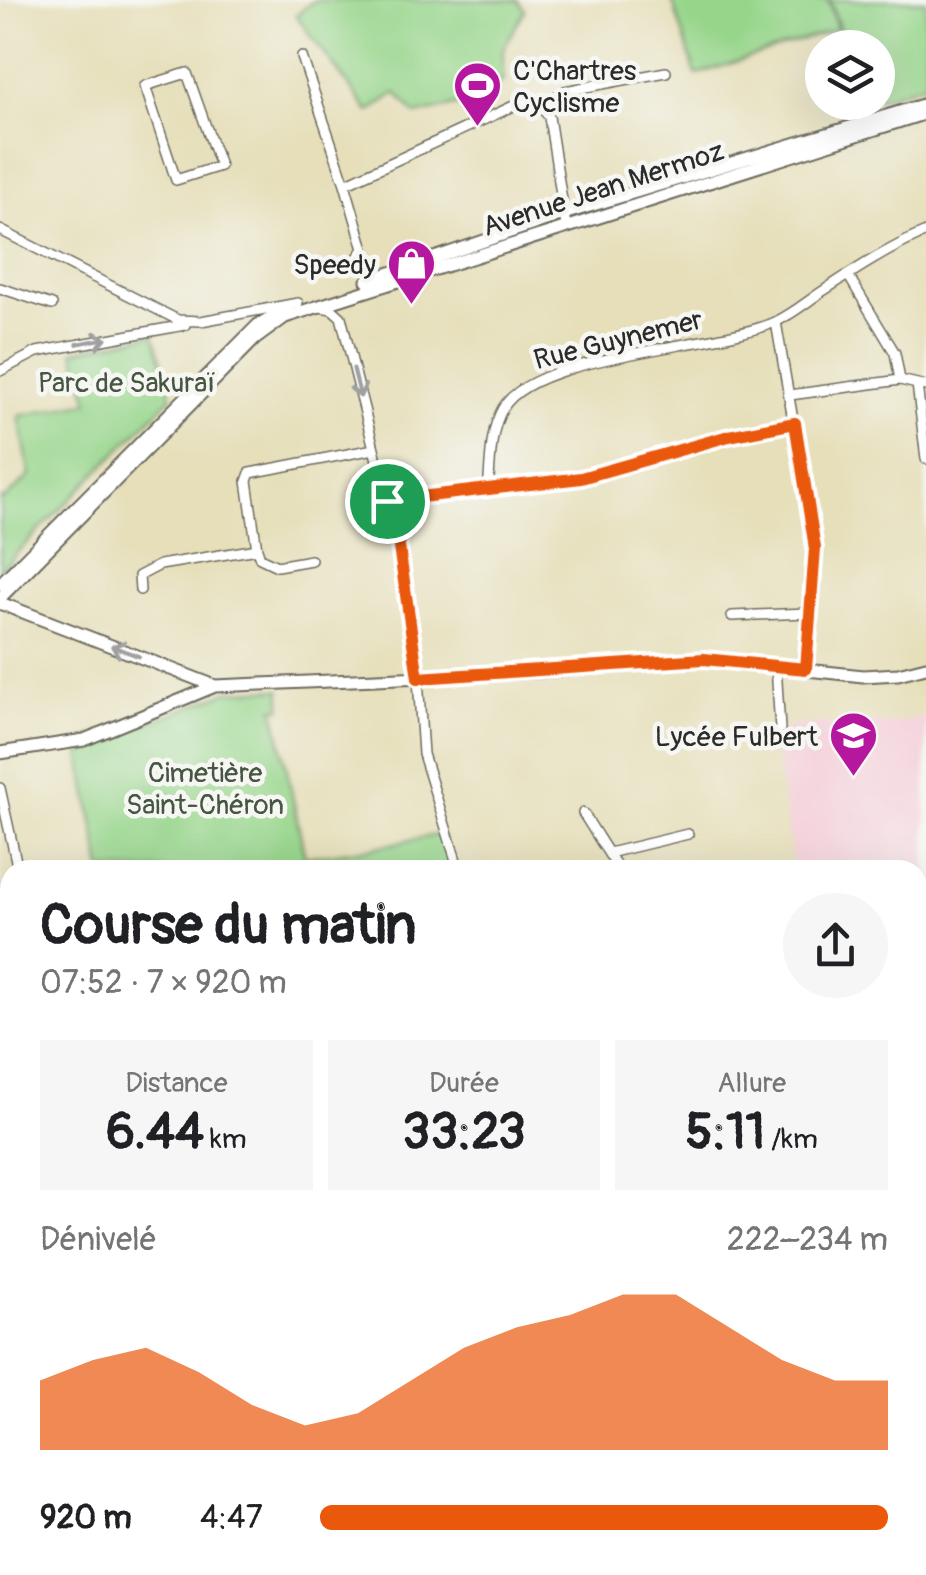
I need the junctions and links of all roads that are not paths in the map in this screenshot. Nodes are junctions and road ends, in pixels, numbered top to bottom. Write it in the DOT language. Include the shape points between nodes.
graph roads {
  1 [pos="302,57"];
  2 [pos="666,72"];
  3 [pos="152,83"];
  4 [pos="926,104"];
  5 [pos="541,106"];
  6 [pos="926,113"];
  7 [pos="345,184"];
  8 [pos="564,220"];
  9 [pos="0,230"];
  10 [pos="926,232"];
  11 [pos="356,260"];
  12 [pos="848,274"];
  13 [pos="0,288"];
  14 [pos="52,305"];
  15 [pos="313,307"];
  16 [pos="297,308"];
  17 [pos="253,311"];
  18 [pos="271,320"];
  19 [pos="201,321"];
  20 [pos="776,322"];
  21 [pos="0,371"];
  22 [pos="900,380"];
  23 [pos="921,385"];
  24 [pos="790,395"];
  25 [pos="795,423"];
  26 [pos="374,449"];
  27 [pos="926,459"];
  28 [pos="488,490"];
  29 [pos="387,501"];
  30 [pos="257,549"];
  31 [pos="312,560"];
  32 [pos="0,584"];
  33 [pos="140,590"];
  34 [pos="0,600"];
  35 [pos="808,613"];
  36 [pos="732,616"];
  37 [pos="776,666"];
  38 [pos="926,666"];
  39 [pos="806,669"];
  40 [pos="418,678"];
  41 [pos="216,686"];
  42 [pos="780,729"];
  43 [pos="0,753"];
  44 [pos="0,788"];
  45 [pos="583,813"];
  46 [pos="688,834"];
  47 [pos="609,853"];
  48 [pos="16,860"];
  49 [pos="456,860"];
  50 [pos="613,860"];
  1 -- 7 [label="street"];
  2 -- 5 [label="street" via="565,90"];
  3 -- 3 [label="street" via="145,86 176,180 220,166 187,73"];
  4 -- 8 [label="main road, Avenue Jean Mermoz"];
  5 -- 7 [label="street" via="522,102"];
  5 -- 8 [label="street" via="549,117"];
  6 -- 8 [label="main road, Avenue Jean Mermoz"];
  7 -- 11 [label="street" via="364,249"];
  8 -- 15 [label="main road, Avenue Jean Mermoz"];
  8 -- 16 [label="main road, Avenue Jean Mermoz"];
  9 -- 19 [label="street" via="150,308"];
  10 -- 12 [label="street, Rue Guynemer"];
  12 -- 20 [label="street, Rue Guynemer"];
  12 -- 22 [label="street" via="895,353"];
  13 -- 14 [label="street"];
  15 -- 16 [label="main road, Avenue Jean Mermoz"];
  15 -- 26 [label="street, one-way" via="341,317"];
  16 -- 17 [label="street"];
  16 -- 18 [label="main road"];
  17 -- 18 [label="street"];
  17 -- 19 [label="street"];
  18 -- 32 [label="main road"];
  18 -- 34 [label="main road"];
  21 -- 19 [label="street, one-way" via="37,352"];
  20 -- 24 [label="street"];
  20 -- 28 [label="street, Rue Guynemer" via="532,381 498,419"];
  22 -- 23 [label="street"];
  22 -- 24 [label="street"];
  23 -- 27 [label="street"];
  24 -- 25 [label="street"];
  25 -- 28 [label="street" via="581,478"];
  25 -- 35 [label="street" via="815,548"];
  26 -- 29 [label="street"];
  26 -- 30 [label="street" via="250,473"];
  28 -- 29 [label="street"];
  29 -- 40 [label="street"];
  30 -- 31 [label="street" via="277,566"];
  30 -- 33 [label="street" via="160,565 139,576"];
  41 -- 34 [label="main road, one-way"];
  35 -- 36 [label="street"];
  35 -- 39 [label="street"];
  37 -- 39 [label="main road"];
  37 -- 40 [label="main road" via="704,659"];
  37 -- 42 [label="street"];
  38 -- 39 [label="main road" via="881,676"];
  40 -- 41 [label="main road"];
  40 -- 49 [label="street" via="423,754"];
  41 -- 43 [label="main road" via="84,740"];
  44 -- 48 [label="street"];
  45 -- 47 [label="street"];
  46 -- 47 [label="street"];
  47 -- 50 [label="street"];
}
